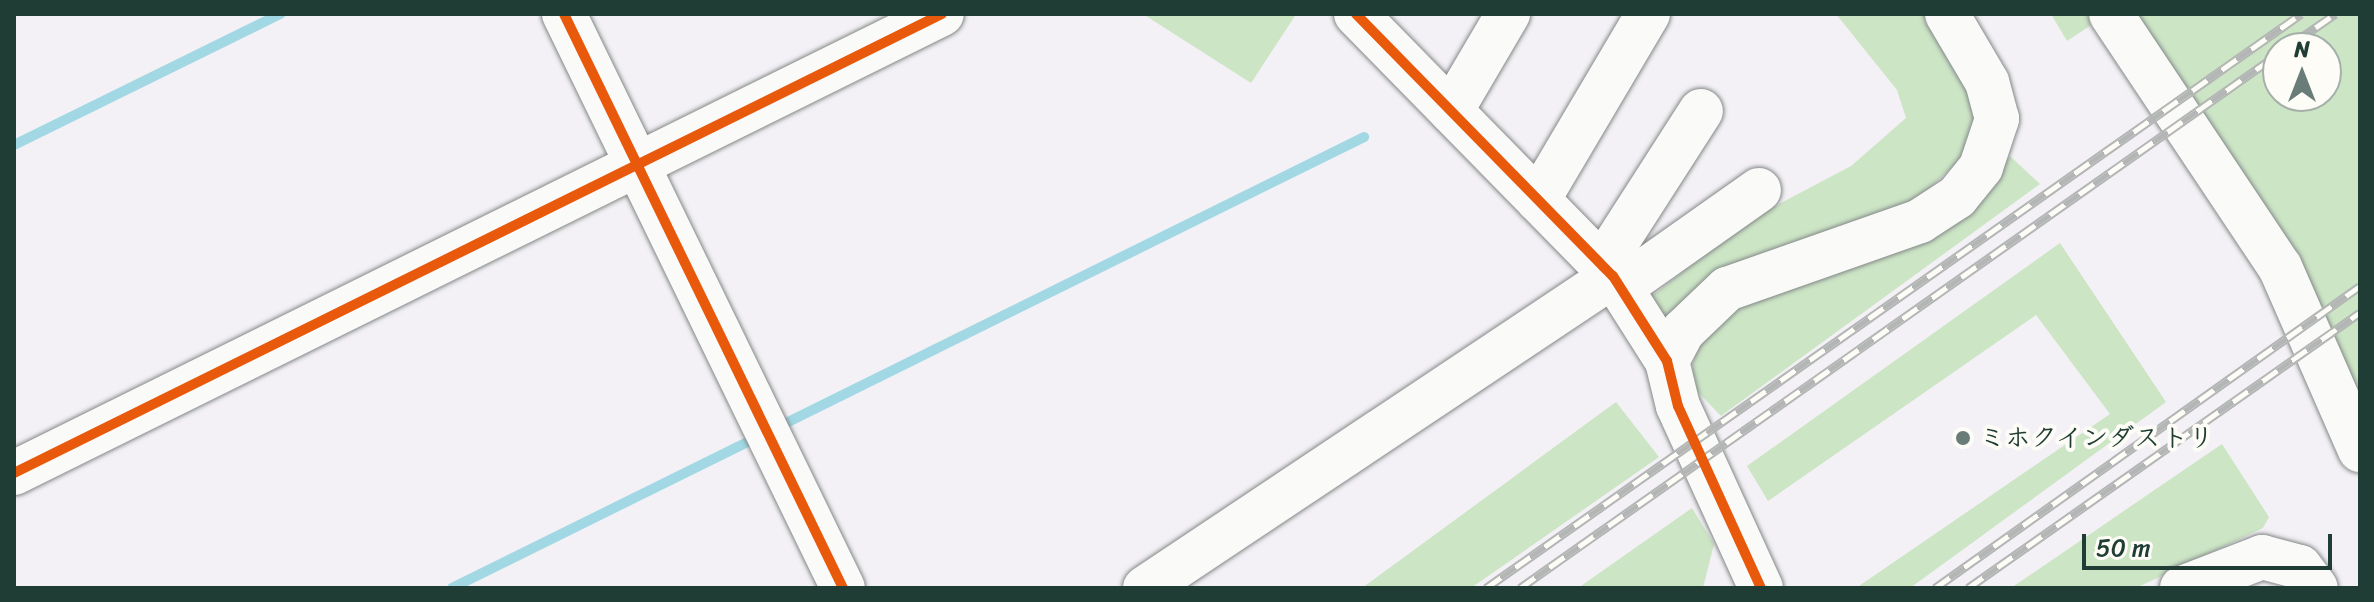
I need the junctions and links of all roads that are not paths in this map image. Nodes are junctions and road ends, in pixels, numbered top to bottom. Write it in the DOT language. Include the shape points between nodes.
graph roads {
  1 [pos="564,14"];
  2 [pos="942,14"];
  3 [pos="1356,14"];
  4 [pos="1508,14"];
  5 [pos="1648,14"];
  6 [pos="1947,14"];
  7 [pos="2111,14"];
  8 [pos="1451,111"];
  9 [pos="1701,111"];
  10 [pos="639,164"];
  11 [pos="1759,190"];
  12 [pos="1538,200"];
  13 [pos="1612,276"];
  14 [pos="1667,361"];
  15 [pos="2360,450"];
  16 [pos="14,473"];
  17 [pos="843,588"];
  18 [pos="1145,588"];
  19 [pos="1761,588"];
  20 [pos="2182,588"];
  21 [pos="2316,588"];
  1 -- 10 [label="street"];
  2 -- 10 [label="street"];
  3 -- 8 [label="street"];
  4 -- 8 [label="street"];
  5 -- 12 [label="street"];
  6 -- 14 [label="street" via="1987,82 1997,119 1981,167 1957,197 1920,221 1727,289 1683,331"];
  7 -- 15 [label="street" via="2280,267"];
  8 -- 12 [label="street"];
  9 -- 13 [label="street"];
  10 -- 16 [label="street"];
  10 -- 17 [label="street"];
  11 -- 13 [label="street"];
  12 -- 13 [label="street"];
  13 -- 14 [label="street"];
  13 -- 18 [label="street"];
  14 -- 19 [label="street" via="1678,406"];
  20 -- 21 [label="street" via="2237,561 2273,557 2300,567"];
}
